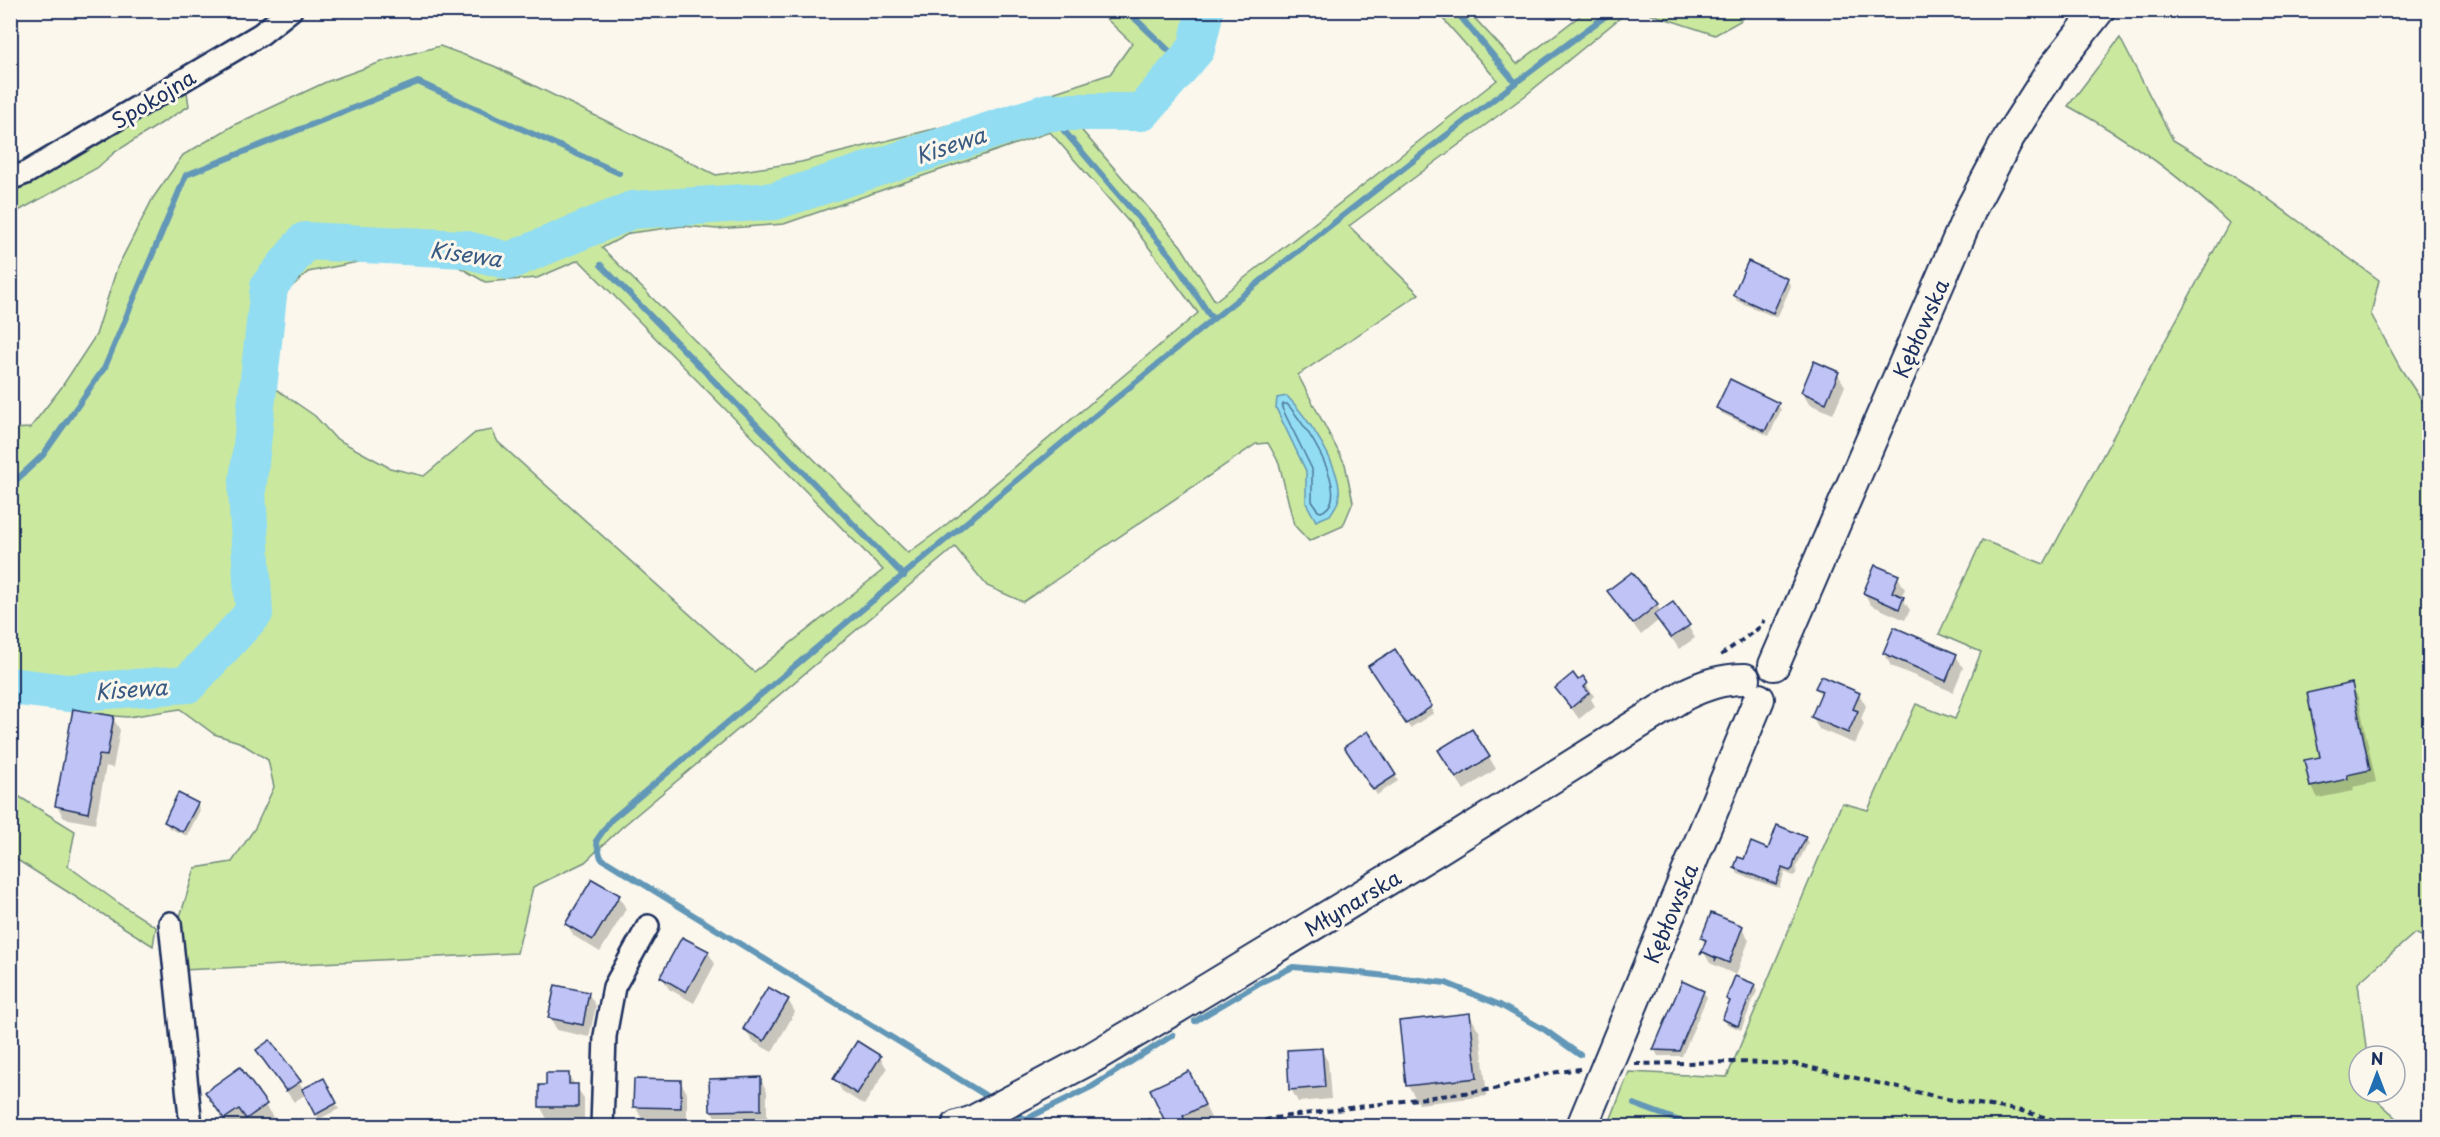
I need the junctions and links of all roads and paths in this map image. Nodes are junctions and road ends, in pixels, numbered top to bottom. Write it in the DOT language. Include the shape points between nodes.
graph roads {
  1 [pos="291,10"];
  2 [pos="2099,10"];
  3 [pos="10,179"];
  4 [pos="1752,689"];
  5 [pos="170,923"];
  6 [pos="648,926"];
  7 [pos="1607,1065"];
  8 [pos="192,1126"];
  9 [pos="602,1126"];
  10 [pos="957,1126"];
  11 [pos="1244,1126"];
  12 [pos="1582,1126"];
  13 [pos="2076,1126"];
  1 -- 3 [label="street, Spokojna" via="261,34"];
  2 -- 4 [label="street, Kębłowska" via="2009,137 1972,207 1774,665 1782,677 1780,692 1774,697"];
  4 -- 7 [label="street, Kębłowska"];
  4 -- 10 [label="street, Młynarska" via="1733,679 1706,684 1684,695 1437,850 1110,1047"];
  5 -- 8 [label="street"];
  6 -- 9 [label="street" via="614,987 605,1036"];
  7 -- 11 [label="path" via="1551,1073 1494,1089 1274,1118"];
  7 -- 12 [label="street, Kębłowska"];
  7 -- 13 [label="path" via="1795,1064 1947,1099 2022,1111"];
}
